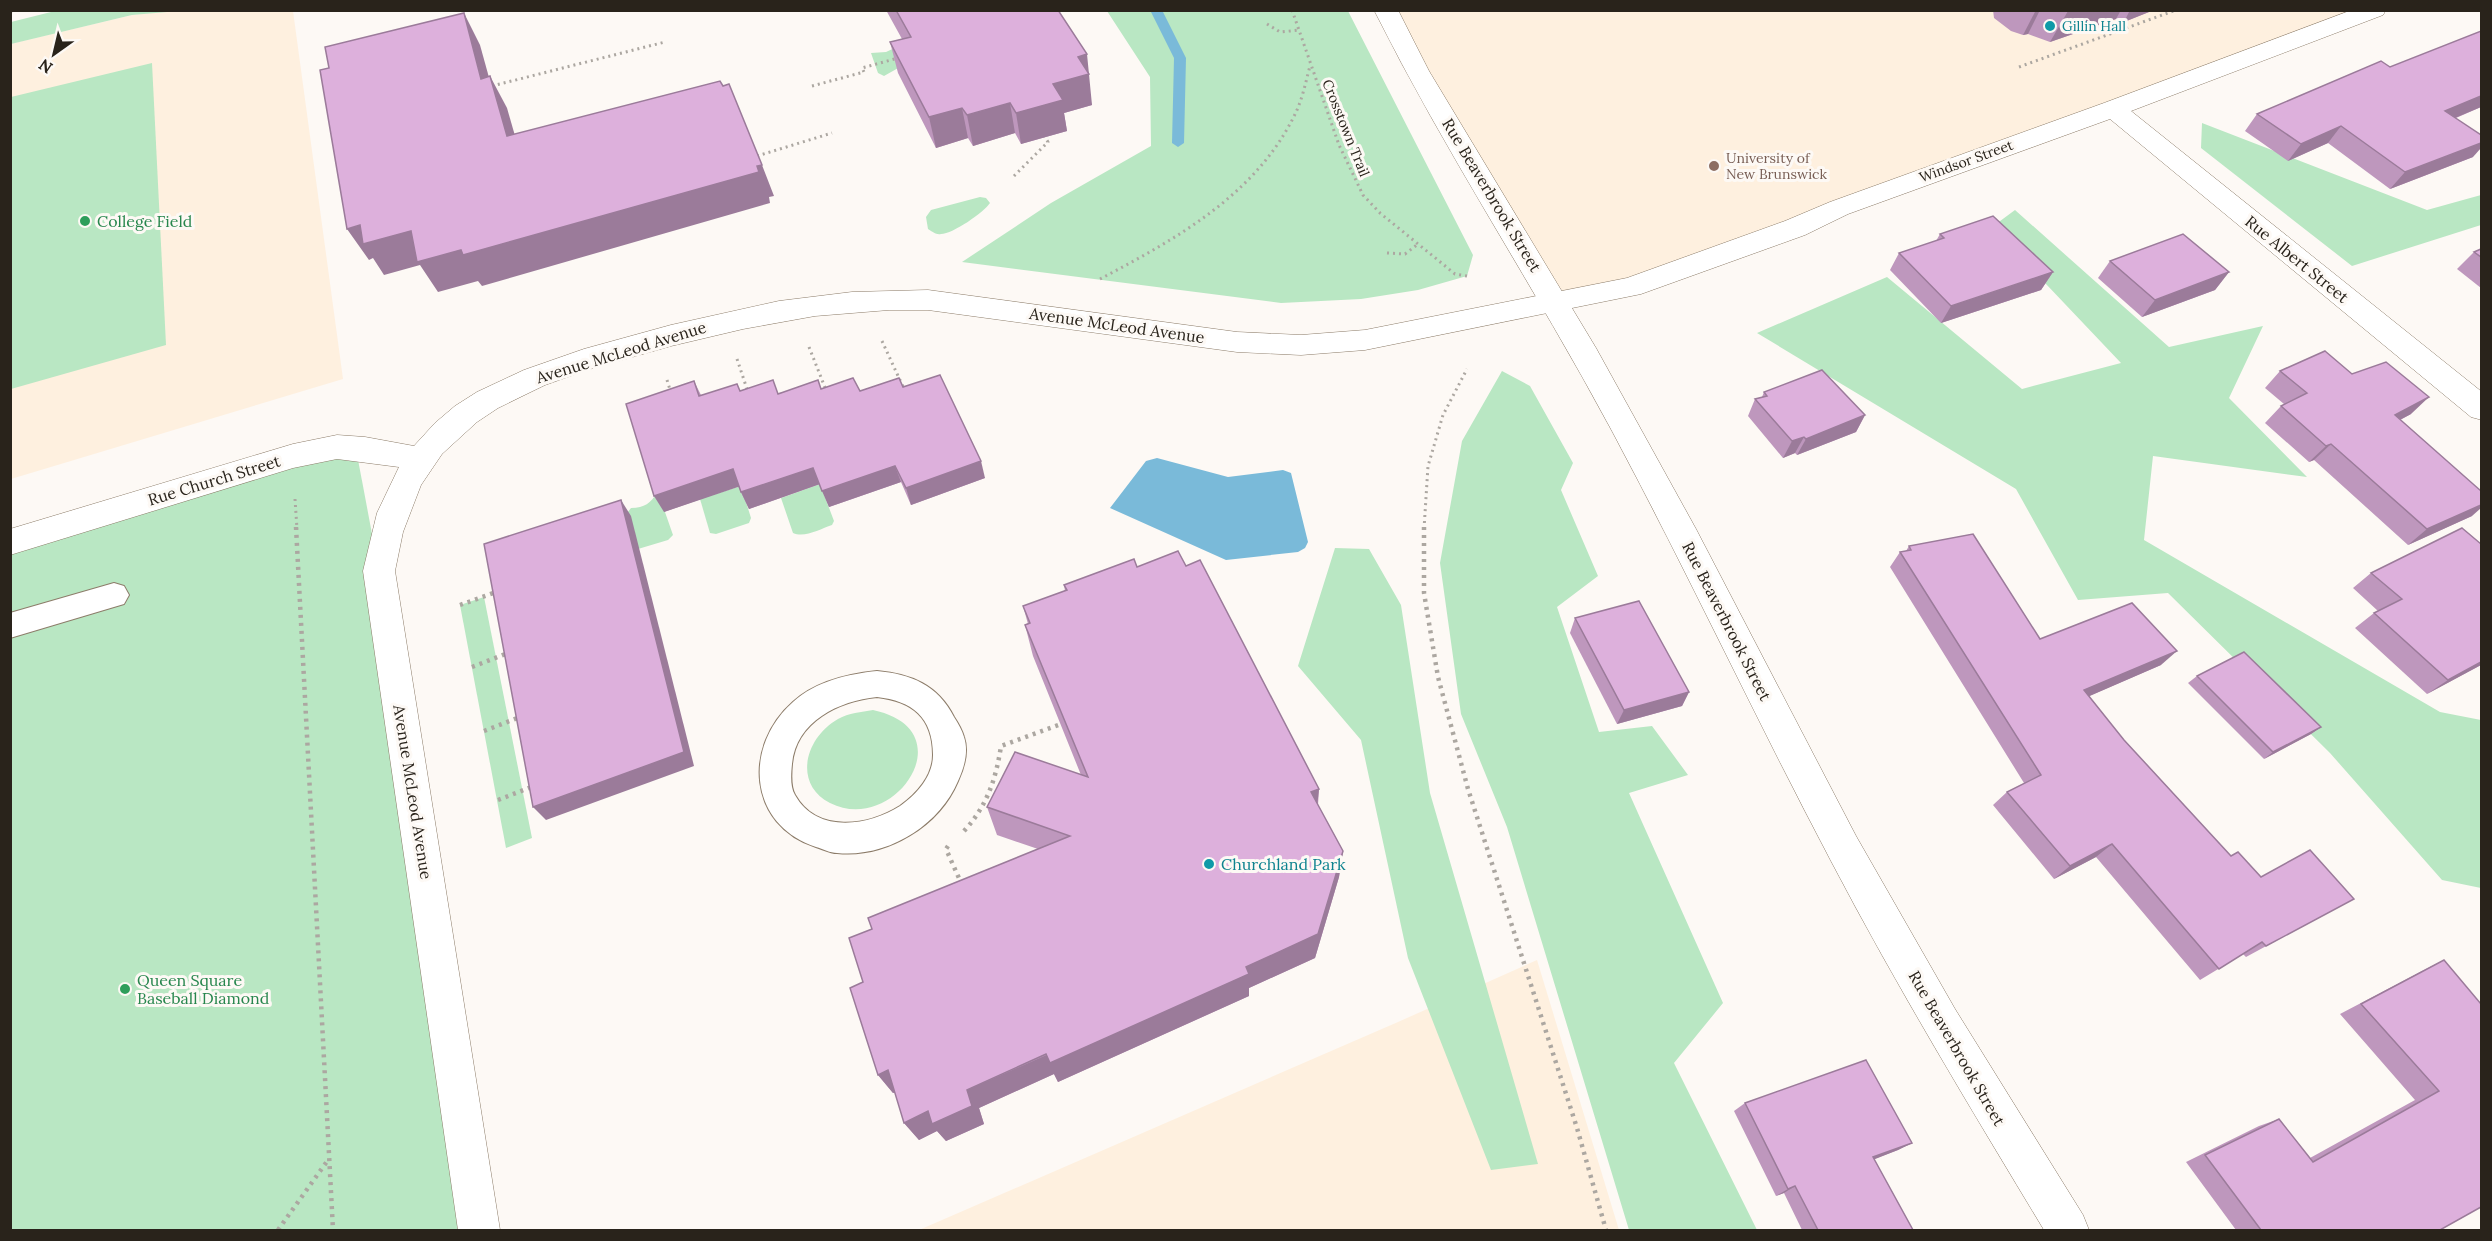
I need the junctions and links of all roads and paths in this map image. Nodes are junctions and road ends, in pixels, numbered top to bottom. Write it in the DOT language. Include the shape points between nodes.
graph roads {
  1 [pos="18,10"];
  2 [pos="1292,10"];
  3 [pos="1386,10"];
  4 [pos="2176,10"];
  5 [pos="2375,10"];
  6 [pos="10,12"];
  7 [pos="1267,24"];
  8 [pos="1300,30"];
  9 [pos="665,42"];
  10 [pos="908,56"];
  11 [pos="1310,65"];
  12 [pos="2019,67"];
  13 [pos="491,86"];
  14 [pos="812,86"];
  15 [pos="2113,109"];
  16 [pos="1039,128"];
  17 [pos="832,133"];
  18 [pos="757,156"];
  19 [pos="1014,176"];
  20 [pos="1418,244"];
  21 [pos="1387,253"];
  22 [pos="1467,276"];
  23 [pos="1100,279"];
  24 [pos="1555,302"];
  25 [pos="882,340"];
  26 [pos="808,346"];
  27 [pos="737,358"];
  28 [pos="1467,369"];
  29 [pos="667,380"];
  30 [pos="906,393"];
  31 [pos="828,394"];
  32 [pos="749,397"];
  33 [pos="672,398"];
  34 [pos="2481,409"];
  35 [pos="293,456"];
  36 [pos="421,459"];
  37 [pos="10,542"];
  38 [pos="502,590"];
  39 [pos="114,595"];
  40 [pos="460,605"];
  41 [pos="10,626"];
  42 [pos="514,650"];
  43 [pos="472,667"];
  44 [pos="526,715"];
  45 [pos="1061,724"];
  46 [pos="484,731"];
  47 [pos="941,783"];
  48 [pos="539,784"];
  49 [pos="498,800"];
  50 [pos="987,800"];
  51 [pos="960,835"];
  52 [pos="953,842"];
  53 [pos="967,895"];
  54 [pos="328,1160"];
  55 [pos="278,1230"];
  56 [pos="333,1230"];
  57 [pos="479,1230"];
  58 [pos="1606,1230"];
  59 [pos="2068,1230"];
  1 -- 6 [label="path"];
  2 -- 8 [label="path, Crosstown Trail"];
  3 -- 24 [label="street, Rue Beaverbrook Street" via="1417,72"];
  4 -- 12 [label="path"];
  5 -- 15 [label="street, Windsor Street"];
  7 -- 8 [label="path" via="1280,32"];
  8 -- 11 [label="path, Crosstown Trail"];
  9 -- 13 [label="path"];
  10 -- 14 [label="path"];
  11 -- 20 [label="path, Crosstown Trail" via="1339,145 1363,195"];
  11 -- 23 [label="path" via="1298,107 1272,155 1234,195 1175,239"];
  15 -- 24 [label="street, Windsor Street" via="1631,287"];
  15 -- 34 [label="street, Rue Albert Street"];
  16 -- 19 [label="path" via="1048,142"];
  17 -- 18 [label="path"];
  20 -- 21 [label="path" via="1405,254"];
  20 -- 22 [label="path, Crosstown Trail" via="1455,274"];
  24 -- 36 [label="street, Avenue McLeod Avenue" via="1365,340 1300,345 1237,342 928,300 834,302 728,320 580,361 521,382 474,409 446,431"];
  24 -- 59 [label="street, Rue Beaverbrook Street" via="1684,538 1843,848 1941,1023"];
  25 -- 30 [label="path"];
  26 -- 31 [label="path"];
  27 -- 32 [label="path"];
  28 -- 58 [label="path" via="1443,416 1428,466 1424,593 1438,676 1468,789"];
  29 -- 33 [label="path"];
  35 -- 36 [label="street, Rue Church Street" via="337,447"];
  35 -- 37 [label="street, Rue Church Street"];
  35 -- 54 [label="path"];
  36 -- 57 [label="street, Avenue McLeod Avenue" via="400,494 386,529 379,571"];
  38 -- 40 [label="path"];
  39 -- 41 [label="lane"];
  42 -- 43 [label="path"];
  44 -- 46 [label="path"];
  45 -- 50 [label="path" via="1001,746 997,779"];
  47 -- 47 [label="lane" via="947,773 950,747 944,721 928,701 905,689 877,684 850,686 824,697 802,713 785,734 775,758 774,783 783,805 798,823 822,836 849,840 881,834 909,820 932,799"];
  47 -- 50 [label="path"];
  48 -- 49 [label="path"];
  50 -- 51 [label="path" via="974,822"];
  52 -- 53 [label="path" via="945,849"];
  54 -- 55 [label="path"];
  54 -- 56 [label="path"];
}
